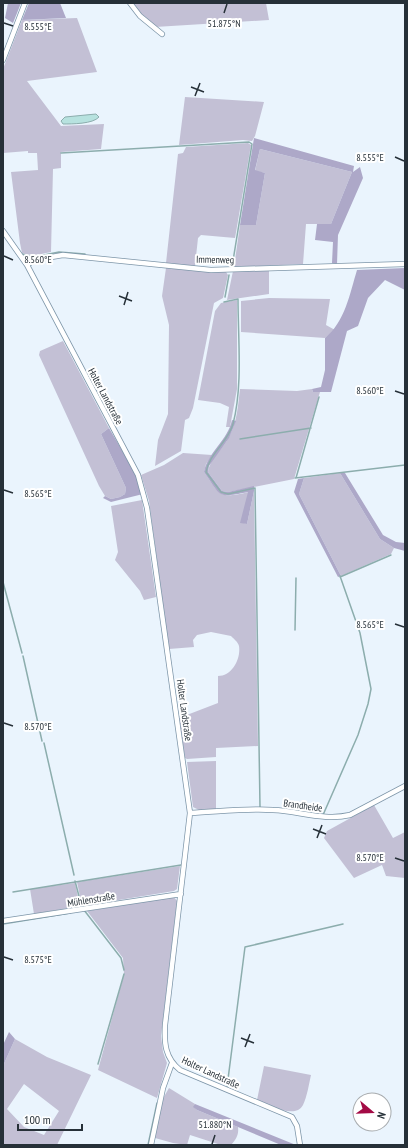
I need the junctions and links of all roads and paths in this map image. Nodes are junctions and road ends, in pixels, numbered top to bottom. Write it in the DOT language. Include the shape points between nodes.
graph roads {
  1 [pos="25,3"];
  2 [pos="130,3"];
  3 [pos="162,34"];
  4 [pos="3,60"];
  5 [pos="3,231"];
  6 [pos="405,264"];
  7 [pos="27,265"];
  8 [pos="405,786"];
  9 [pos="190,813"];
  10 [pos="181,894"];
  11 [pos="3,922"];
  12 [pos="172,1063"];
  13 [pos="151,1145"];
  14 [pos="300,1145"];
  1 -- 4 [label="street"];
  2 -- 3 [label="street" via="140,16"];
  5 -- 7 [label="street, Holter Landstraße"];
  6 -- 7 [label="street, Immenweg" via="211,270 63,255 34,260"];
  7 -- 9 [label="street, Holter Landstraße" via="138,475 145,496"];
  8 -- 9 [label="street, Brandheide" via="350,816 324,817 273,810"];
  9 -- 10 [label="street, Holter Landstraße"];
  10 -- 11 [label="street, Mühlenstraße"];
  10 -- 12 [label="street, Holter Landstraße" via="164,1042"];
  12 -- 13 [label="street" via="163,1088"];
  12 -- 14 [label="street, Holter Landstraße" via="197,1078 292,1117 297,1126"];
}
